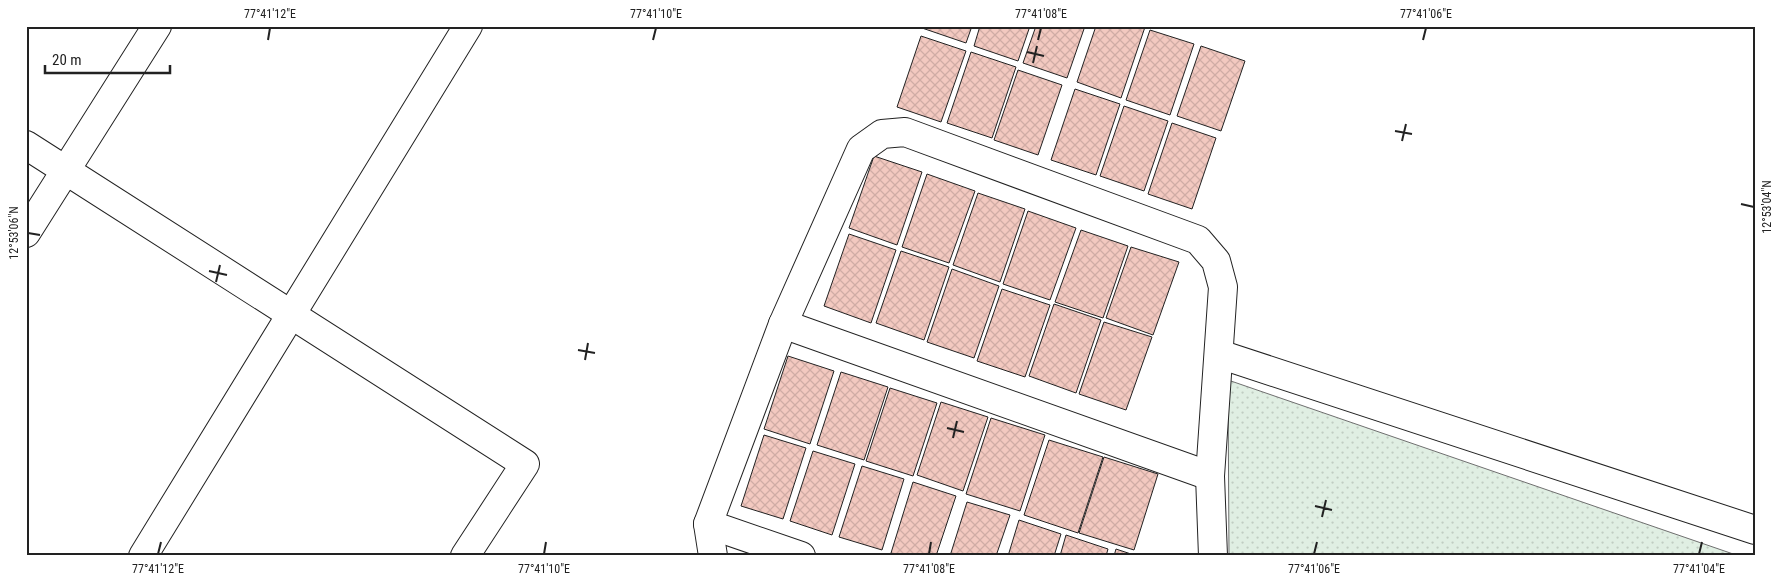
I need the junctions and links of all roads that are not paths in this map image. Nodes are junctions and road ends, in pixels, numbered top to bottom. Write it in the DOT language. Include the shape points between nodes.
graph roads {
  1 [pos="156,26"];
  2 [pos="468,26"];
  3 [pos="26,146"];
  4 [pos="66,171"];
  5 [pos="26,233"];
  6 [pos="291,315"];
  7 [pos="783,324"];
  8 [pos="1219,354"];
  9 [pos="1210,476"];
  10 [pos="708,524"];
  11 [pos="1755,530"];
  12 [pos="143,556"];
  13 [pos="465,556"];
  14 [pos="713,556"];
  15 [pos="802,556"];
  16 [pos="1213,556"];
  1 -- 4 [label="street"];
  2 -- 6 [label="street"];
  3 -- 4 [label="street"];
  4 -- 5 [label="street"];
  4 -- 6 [label="street"];
  6 -- 12 [label="street"];
  6 -- 13 [label="street" via="525,464"];
  7 -- 8 [label="street" via="861,149 882,134 904,132 1198,240 1216,261 1223,287"];
  7 -- 9 [label="street"];
  7 -- 10 [label="street"];
  8 -- 9 [label="street"];
  8 -- 11 [label="street"];
  9 -- 16 [label="street"];
  10 -- 14 [label="street"];
  10 -- 15 [label="street"];
}
